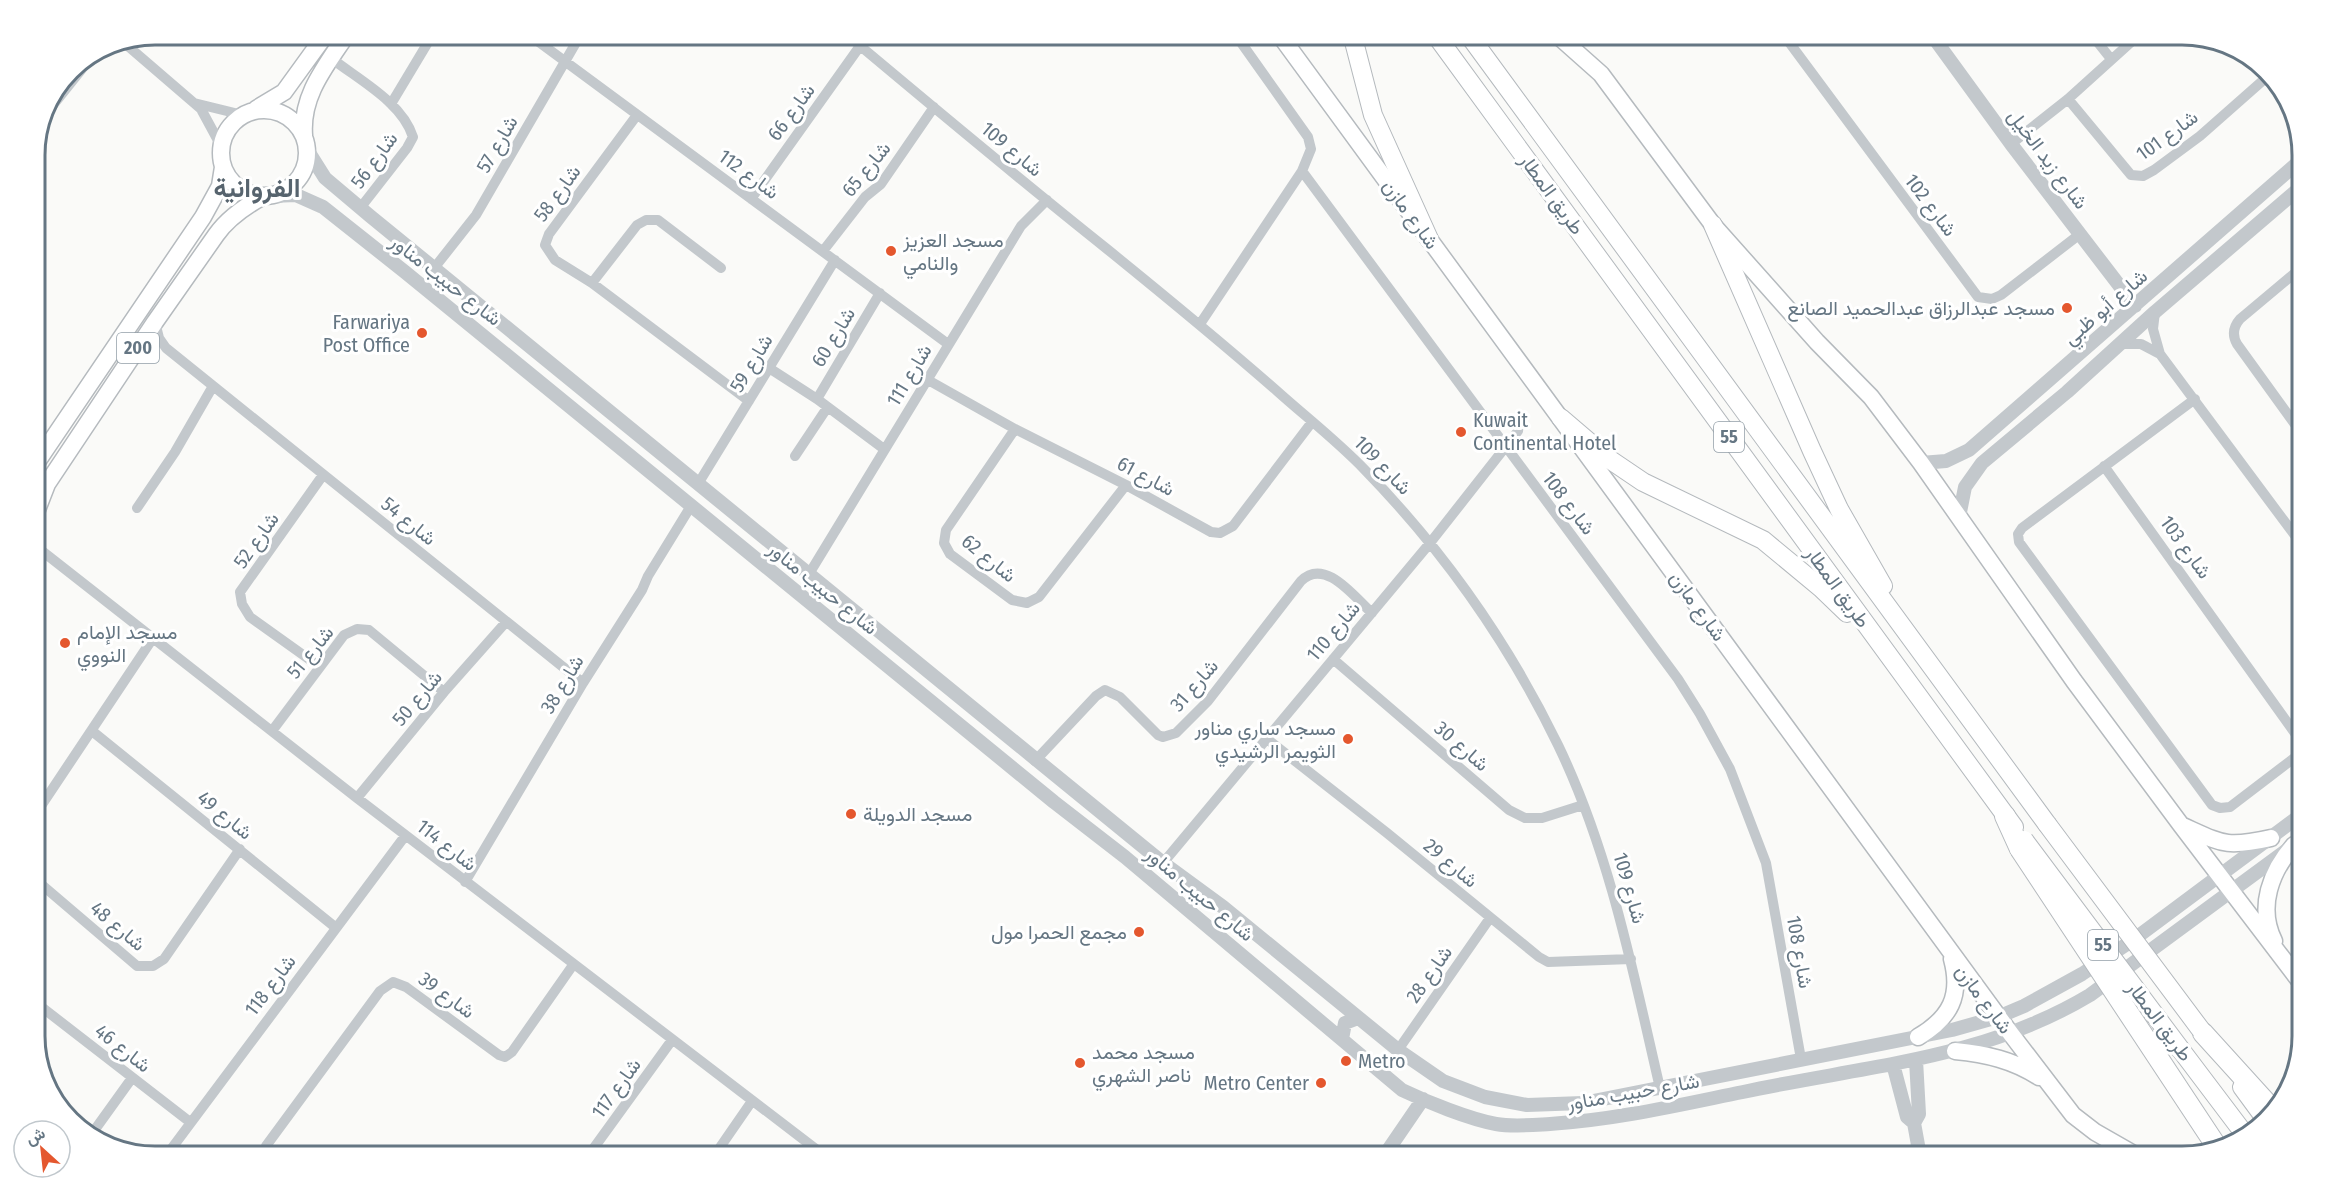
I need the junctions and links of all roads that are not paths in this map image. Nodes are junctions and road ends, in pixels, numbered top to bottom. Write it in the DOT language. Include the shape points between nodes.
graph roads {
  1 [pos="319,45"];
  2 [pos="340,45"];
  3 [pos="426,45"];
  4 [pos="543,45"];
  5 [pos="575,45"];
  6 [pos="1242,45"];
  7 [pos="1287,45"];
  8 [pos="1355,45"];
  9 [pos="1443,45"];
  10 [pos="1476,45"];
  11 [pos="1568,45"];
  12 [pos="1581,45"];
  13 [pos="1791,45"];
  14 [pos="1939,45"];
  15 [pos="2100,45"];
  16 [pos="2127,45"];
  17 [pos="860,46"];
  18 [pos="130,48"];
  19 [pos="2111,59"];
  20 [pos="308,62"];
  21 [pos="566,62"];
  22 [pos="328,63"];
  23 [pos="1601,74"];
  24 [pos="2263,81"];
  25 [pos="2068,99"];
  26 [pos="194,102"];
  27 [pos="391,104"];
  28 [pos="934,107"];
  29 [pos="247,114"];
  30 [pos="637,115"];
  31 [pos="306,143"];
  32 [pos="2011,144"];
  33 [pos="221,146"];
  34 [pos="223,167"];
  35 [pos="2292,168"];
  36 [pos="1302,171"];
  37 [pos="2292,195"];
  38 [pos="267,196"];
  39 [pos="752,198"];
  40 [pos="1047,200"];
  41 [pos="365,212"];
  42 [pos="1713,225"];
  43 [pos="2080,234"];
  44 [pos="357,236"];
  45 [pos="1429,239"];
  46 [pos="823,251"];
  47 [pos="835,260"];
  48 [pos="435,267"];
  49 [pos="721,268"];
  50 [pos="2292,278"];
  51 [pos="592,284"];
  52 [pos="880,293"];
  53 [pos="2135,306"];
  54 [pos="2155,312"];
  55 [pos="155,322"];
  56 [pos="1200,324"];
  57 [pos="948,344"];
  58 [pos="2119,344"];
  59 [pos="2160,354"];
  60 [pos="769,368"];
  61 [pos="928,380"];
  62 [pos="2052,380"];
  63 [pos="213,386"];
  64 [pos="2067,392"];
  65 [pos="817,399"];
  66 [pos="2195,399"];
  67 [pos="749,401"];
  68 [pos="827,408"];
  69 [pos="611,413"];
  70 [pos="1520,416"];
  71 [pos="1561,418"];
  72 [pos="2292,420"];
  73 [pos="1312,422"];
  74 [pos="595,428"];
  75 [pos="1015,429"];
  76 [pos="1504,446"];
  77 [pos="884,449"];
  78 [pos="45,450"];
  79 [pos="795,456"];
  80 [pos="1921,463"];
  81 [pos="2104,466"];
  82 [pos="323,475"];
  83 [pos="698,484"];
  84 [pos="1126,485"];
  85 [pos="45,489"];
  86 [pos="691,506"];
  87 [pos="137,508"];
  88 [pos="1959,517"];
  89 [pos="2292,531"];
  90 [pos="1430,543"];
  91 [pos="45,552"];
  92 [pos="45,557"];
  93 [pos="50,557"];
  94 [pos="809,574"];
  95 [pos="1372,613"];
  96 [pos="506,622"];
  97 [pos="153,638"];
  98 [pos="1886,652"];
  99 [pos="1333,659"];
  100 [pos="916,663"];
  101 [pos="1927,663"];
  102 [pos="320,667"];
  103 [pos="584,683"];
  104 [pos="909,683"];
  105 [pos="444,692"];
  106 [pos="2292,728"];
  107 [pos="92,731"];
  108 [pos="272,731"];
  109 [pos="1267,739"];
  110 [pos="2292,760"];
  111 [pos="1035,761"];
  112 [pos="357,798"];
  113 [pos="45,800"];
  114 [pos="1583,805"];
  115 [pos="2006,816"];
  116 [pos="2292,822"];
  117 [pos="2181,825"];
  118 [pos="1121,829"];
  119 [pos="405,836"];
  120 [pos="2271,838"];
  121 [pos="1106,842"];
  122 [pos="2022,844"];
  123 [pos="2292,846"];
  124 [pos="2292,848"];
  125 [pos="240,849"];
  126 [pos="1163,863"];
  127 [pos="2219,876"];
  128 [pos="465,882"];
  129 [pos="45,888"];
  130 [pos="2231,892"];
  131 [pos="1490,918"];
  132 [pos="335,927"];
  133 [pos="1941,940"];
  134 [pos="2283,958"];
  135 [pos="1631,959"];
  136 [pos="573,965"];
  137 [pos="2292,970"];
  138 [pos="1335,999"];
  139 [pos="45,1010"];
  140 [pos="1998,1017"];
  141 [pos="1358,1018"];
  142 [pos="1320,1020"];
  143 [pos="2202,1032"];
  144 [pos="2011,1034"];
  145 [pos="1918,1037"];
  146 [pos="1342,1039"];
  147 [pos="672,1040"];
  148 [pos="1398,1050"];
  149 [pos="1955,1052"];
  150 [pos="1801,1059"];
  151 [pos="1916,1060"];
  152 [pos="1893,1064"];
  153 [pos="1741,1071"];
  154 [pos="1718,1075"];
  155 [pos="132,1078"];
  156 [pos="2048,1082"];
  157 [pos="1660,1088"];
  158 [pos="1746,1091"];
  159 [pos="1721,1096"];
  160 [pos="1423,1100"];
  161 [pos="752,1101"];
  162 [pos="2268,1104"];
  163 [pos="2261,1113"];
  164 [pos="190,1122"];
  165 [pos="1914,1123"];
  166 [pos="96,1128"];
  167 [pos="2240,1129"];
  168 [pos="2213,1141"];
  169 [pos="173,1146"];
  170 [pos="266,1146"];
  171 [pos="595,1146"];
  172 [pos="721,1146"];
  173 [pos="812,1146"];
  174 [pos="1391,1146"];
  175 [pos="1918,1146"];
  176 [pos="2120,1146"];
  1 -- 20 [label="main road"];
  2 -- 22 [label="main road, 200"];
  3 -- 27 [label="street, شارع 56"];
  4 -- 21 [label="street, شارع 112"];
  5 -- 21 [label="street, شارع 57"];
  6 -- 36 [label="street" via="1308,137 1311,148"];
  7 -- 45 [label="main road, شارع مازن"];
  8 -- 45 [label="highway" via="1372,115"];
  9 -- 98 [label="highway, طريق المطار / 55"];
  10 -- 101 [label="highway, طريق المطار / 55"];
  11 -- 23 [label="main road"];
  12 -- 23 [label="main road"];
  13 -- 43 [label="street, شارع 102" via="1978,297 2001,295"];
  14 -- 32 [label="street, شارع زيد الخيل"];
  15 -- 19 [label="street"];
  16 -- 19 [label="street"];
  17 -- 28 [label="street, شارع 109"];
  17 -- 39 [label="street, شارع 66"];
  18 -- 26 [label="street"];
  19 -- 25 [label="street"];
  20 -- 22 [label="main road" via="316,69"];
  20 -- 29 [label="main road" via="284,92"];
  21 -- 30 [label="street, شارع 112"];
  21 -- 48 [label="street, شارع 57" via="476,215"];
  22 -- 27 [label="street, شارع 56"];
  22 -- 31 [label="main road, 200" via="313,86 304,111"];
  23 -- 42 [label="main road"];
  24 -- 25 [label="street, شارع 101" via="2200,136 2144,176 2131,175"];
  25 -- 32 [label="street"];
  26 -- 29 [label="street"];
  26 -- 33 [label="street"];
  27 -- 41 [label="street, شارع 56" via="413,137"];
  28 -- 40 [label="street, شارع 109"];
  28 -- 46 [label="street, شارع 65" via="881,184"];
  29 -- 31 [label="main road" via="275,111 292,120"];
  29 -- 33 [label="main road" via="229,128"];
  30 -- 39 [label="street, شارع 112"];
  30 -- 51 [label="street, شارع 58" via="549,234 546,245 555,260"];
  31 -- 38 [label="main road, 200" via="307,161 298,180 282,193"];
  31 -- 41 [label="street, شارع حبيب مناور" via="325,178"];
  32 -- 43 [label="street, شارع زيد الخيل"];
  33 -- 34 [label="main road, 200"];
  34 -- 38 [label="main road" via="238,188"];
  34 -- 78 [label="main road, 200" via="220,186 203,217"];
  35 -- 53 [label="street, شارع أبو ظبي"];
  36 -- 56 [label="street"];
  36 -- 76 [label="street, شارع 108"];
  37 -- 54 [label="street, شارع أبو ظبي"];
  38 -- 44 [label="street, شارع حبيب مناور" via="296,195 322,207"];
  38 -- 55 [label="main road, 200" via="224,224"];
  39 -- 46 [label="street, شارع 112"];
  40 -- 56 [label="street, شارع 109"];
  40 -- 57 [label="street, شارع 111" via="1021,226"];
  41 -- 44 [label="street" via="355,224"];
  41 -- 48 [label="street, شارع حبيب مناور"];
  42 -- 80 [label="main road" via="1871,398"];
  42 -- 101 [label="highway" via="1835,499"];
  43 -- 53 [label="street, شارع زيد الخيل"];
  44 -- 74 [label="street, شارع حبيب مناور"];
  45 -- 71 [label="main road, شارع مازن"];
  46 -- 47 [label="street, شارع 112"];
  47 -- 52 [label="street, شارع 112"];
  47 -- 60 [label="street, شارع 59"];
  48 -- 69 [label="street, شارع حبيب مناور"];
  49 -- 51 [label="street" via="658,220 646,220 637,225"];
  50 -- 72 [label="street" via="2240,319 2234,330 2237,344"];
  51 -- 67 [label="street, شارع 58"];
  52 -- 57 [label="street, شارع 112"];
  52 -- 65 [label="street, شارع 60"];
  53 -- 62 [label="street, شارع أبو ظبي"];
  54 -- 58 [label="street, شارع أبو ظبي"];
  54 -- 59 [label="street" via="2153,329"];
  55 -- 63 [label="street, شارع 54" via="166,348"];
  55 -- 85 [label="main road, 200"];
  56 -- 73 [label="street, شارع 109"];
  57 -- 61 [label="street, شارع 111"];
  58 -- 59 [label="street" via="2141,344"];
  58 -- 64 [label="street, شارع أبو ظبي"];
  59 -- 66 [label="street"];
  60 -- 65 [label="street, شارع 60"];
  60 -- 67 [label="street, شارع 59"];
  61 -- 75 [label="street, شارع 61"];
  61 -- 77 [label="street, شارع 111"];
  62 -- 64 [label="street" via="2058,391"];
  62 -- 80 [label="street, شارع أبو ظبي" via="1969,450 1946,461"];
  63 -- 82 [label="street, شارع 54"];
  63 -- 87 [label="street"];
  64 -- 88 [label="street, شارع أبو ظبي" via="1982,463 1965,487"];
  65 -- 68 [label="street, شارع 60"];
  66 -- 81 [label="street"];
  66 -- 89 [label="street"];
  67 -- 83 [label="street, شارع 59"];
  68 -- 77 [label="street, شارع 60"];
  68 -- 79 [label="street"];
  69 -- 74 [label="street" via="615,426"];
  69 -- 83 [label="street, شارع حبيب مناور"];
  70 -- 76 [label="street, شارع 110" via="1518,430"];
  71 -- 98 [label="highway" via="1643,482 1763,540 1821,588"];
  71 -- 133 [label="main road, شارع مازن"];
  73 -- 84 [label="street, شارع 61" via="1233,526 1220,533 1211,532"];
  73 -- 90 [label="street, شارع 109" via="1362,468"];
  74 -- 86 [label="street, شارع حبيب مناور"];
  75 -- 84 [label="street, شارع 61"];
  75 -- 84 [label="street, شارع 62" via="946,530 944,543 950,554 1012,600 1027,603 1039,597"];
  76 -- 90 [label="street, شارع 110"];
  76 -- 150 [label="street, شارع 108" via="1678,679 1730,769 1766,863"];
  77 -- 94 [label="street, شارع 111"];
  80 -- 88 [label="main road"];
  81 -- 106 [label="street, شارع 103"];
  81 -- 110 [label="street" via="2022,528 2018,538 2021,545 2212,805 2230,807"];
  82 -- 96 [label="street, شارع 54"];
  82 -- 102 [label="street, شارع 52" via="240,592 250,617"];
  83 -- 94 [label="street, شارع حبيب مناور"];
  86 -- 103 [label="street, شارع 38"];
  86 -- 104 [label="street, شارع حبيب مناور"];
  88 -- 117 [label="main road"];
  90 -- 95 [label="street, شارع 110"];
  90 -- 114 [label="street, شارع 109" via="1532,694"];
  91 -- 93 [label="street, شارع 114"];
  92 -- 93 [label="street"];
  93 -- 97 [label="street, شارع 114"];
  94 -- 100 [label="street, شارع حبيب مناور"];
  95 -- 99 [label="street, شارع 110"];
  95 -- 111 [label="street, شارع 31" via="1330,575 1313,573 1301,581 1208,701 1176,733 1158,735 1120,697 1105,690"];
  96 -- 103 [label="street, شارع 54"];
  96 -- 105 [label="street, شارع 50"];
  97 -- 107 [label="street"];
  97 -- 108 [label="street, شارع 114"];
  98 -- 115 [label="highway, طريق المطار / 55"];
  99 -- 109 [label="street, شارع 110"];
  99 -- 114 [label="street, شارع 30" via="1509,810 1526,818 1542,818"];
  100 -- 104 [label="street" via="919,677"];
  100 -- 111 [label="street, شارع حبيب مناور"];
  101 -- 143 [label="highway, طريق المطار / 55, bridge"];
  102 -- 105 [label="street, شارع 51" via="344,635 357,629 369,630"];
  102 -- 108 [label="street, شارع 51"];
  103 -- 128 [label="street, شارع 38"];
  104 -- 121 [label="street, شارع حبيب مناور"];
  105 -- 112 [label="street, شارع 50"];
  107 -- 113 [label="street"];
  107 -- 125 [label="street, شارع 49"];
  108 -- 112 [label="street, شارع 114"];
  109 -- 126 [label="street, شارع 110"];
  109 -- 131 [label="street, شارع 29"];
  111 -- 118 [label="street, شارع حبيب مناور"];
  112 -- 119 [label="street, شارع 114"];
  114 -- 135 [label="street, شارع 109" via="1611,884"];
  115 -- 122 [label="highway"];
  116 -- 120 [label="street, شارع حبيب مناور"];
  117 -- 120 [label="main road" via="2221,843"];
  117 -- 127 [label="main road"];
  118 -- 121 [label="street" via="1115,826 1109,830"];
  118 -- 126 [label="street, شارع حبيب مناور"];
  119 -- 128 [label="street, شارع 114"];
  119 -- 132 [label="street, شارع 118"];
  120 -- 127 [label="street, شارع حبيب مناور"];
  121 -- 142 [label="street, شارع حبيب مناور"];
  122 -- 167 [label="highway, طريق المطار / 55, bridge"];
  122 -- 168 [label="highway, bridge"];
  123 -- 130 [label="street, شارع حبيب مناور"];
  124 -- 134 [label="main road" via="2272,877 2267,896 2266,915"];
  125 -- 129 [label="street, شارع 48" via="164,958 153,966 137,966"];
  125 -- 132 [label="street, شارع 49"];
  126 -- 138 [label="street, شارع حبيب مناور"];
  127 -- 130 [label="main road"];
  127 -- 140 [label="street, شارع حبيب مناور" via="2082,974"];
  128 -- 136 [label="street, شارع 114"];
  130 -- 134 [label="main road"];
  130 -- 144 [label="street, شارع حبيب مناور" via="2090,995"];
  131 -- 135 [label="street, شارع 29" via="1548,962"];
  131 -- 148 [label="street, شارع 28"];
  132 -- 164 [label="street, شارع 118"];
  133 -- 140 [label="main road, شارع مازن"];
  133 -- 145 [label="main road" via="1952,957 1955,995 1947,1013"];
  134 -- 137 [label="main road"];
  135 -- 157 [label="street, شارع 109"];
  136 -- 147 [label="street, شارع 114"];
  136 -- 170 [label="street, شارع 39" via="505,1057 406,987 393,982 381,992"];
  138 -- 141 [label="street, شارع حبيب مناور"];
  138 -- 142 [label="street" via="1330,1018"];
  139 -- 155 [label="street, شارع 46"];
  140 -- 144 [label="main road, شارع مازن"];
  140 -- 145 [label="street, شارع حبيب مناور"];
  141 -- 146 [label="street" via="1346,1023"];
  141 -- 148 [label="street, شارع حبيب مناور"];
  142 -- 146 [label="street, شارع حبيب مناور"];
  143 -- 162 [label="highway"];
  143 -- 163 [label="highway, طريق المطار / 55"];
  144 -- 149 [label="street, شارع حبيب مناور"];
  144 -- 156 [label="main road, شارع مازن"];
  145 -- 150 [label="street, شارع حبيب مناور"];
  146 -- 160 [label="street, شارع حبيب مناور" via="1402,1090"];
  147 -- 161 [label="street, شارع 114"];
  147 -- 171 [label="street, شارع 117"];
  148 -- 157 [label="street, شارع حبيب مناور" via="1443,1081 1527,1105 1583,1103"];
  149 -- 151 [label="street, شارع حبيب مناور"];
  149 -- 156 [label="main road" via="2004,1060"];
  150 -- 153 [label="street, شارع حبيب مناور"];
  151 -- 152 [label="street, شارع حبيب مناور"];
  151 -- 165 [label="street" via="1919,1114"];
  152 -- 158 [label="street, شارع حبيب مناور"];
  152 -- 165 [label="street" via="1907,1117"];
  153 -- 154 [label="street, شارع حبيب مناور"];
  153 -- 158 [label="street" via="1739,1082"];
  154 -- 157 [label="street, شارع حبيب مناور"];
  154 -- 159 [label="street" via="1726,1085"];
  155 -- 164 [label="street, شارع 46"];
  155 -- 166 [label="street"];
  156 -- 176 [label="main road, شارع مازن" via="2073,1114"];
  158 -- 159 [label="street, شارع حبيب مناور"];
  159 -- 160 [label="street, شارع حبيب مناور" via="1616,1118 1526,1126 1496,1124"];
  160 -- 174 [label="street"];
  161 -- 172 [label="street"];
  161 -- 173 [label="street, شارع 114"];
  164 -- 169 [label="street, شارع 118"];
  165 -- 175 [label="street"];
}
